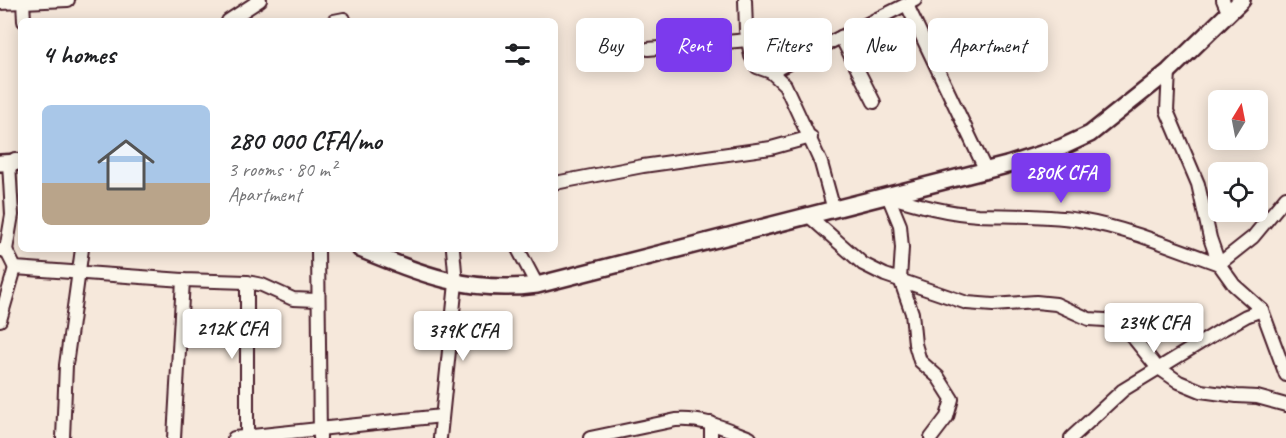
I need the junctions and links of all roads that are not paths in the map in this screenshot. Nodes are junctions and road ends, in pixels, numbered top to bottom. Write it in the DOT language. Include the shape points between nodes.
graph roads {
  1 [pos="68,0"];
  2 [pos="260,0"];
  3 [pos="745,0"];
  4 [pos="1242,0"];
  5 [pos="23,1"];
  6 [pos="911,2"];
  7 [pos="0,3"];
  8 [pos="1225,6"];
  9 [pos="243,16"];
  10 [pos="24,18"];
  11 [pos="746,18"];
  12 [pos="841,37"];
  13 [pos="744,40"];
  14 [pos="832,42"];
  15 [pos="648,49"];
  16 [pos="1169,71"];
  17 [pos="771,72"];
  18 [pos="874,102"];
  19 [pos="811,137"];
  20 [pos="13,161"];
  21 [pos="986,171"];
  22 [pos="558,182"];
  23 [pos="888,196"];
  24 [pos="1286,197"];
  25 [pos="834,210"];
  26 [pos="810,217"];
  27 [pos="3,250"];
  28 [pos="82,252"];
  29 [pos="318,252"];
  30 [pos="367,252"];
  31 [pos="453,252"];
  32 [pos="520,252"];
  33 [pos="1219,264"];
  34 [pos="15,268"];
  35 [pos="78,273"];
  36 [pos="900,279"];
  37 [pos="183,280"];
  38 [pos="247,282"];
  39 [pos="456,283"];
  40 [pos="537,285"];
  41 [pos="317,300"];
  42 [pos="1262,310"];
  43 [pos="0,320"];
  44 [pos="1160,368"];
  45 [pos="1286,375"];
  46 [pos="1284,402"];
  47 [pos="442,416"];
  48 [pos="711,423"];
  49 [pos="320,433"];
  50 [pos="247,437"];
  51 [pos="63,438"];
  52 [pos="174,438"];
  53 [pos="234,438"];
  54 [pos="440,438"];
  55 [pos="590,438"];
  56 [pos="711,438"];
  57 [pos="750,438"];
  58 [pos="931,438"];
  59 [pos="1071,438"];
  1 -- 5 [label="street"];
  2 -- 9 [label="street"];
  3 -- 11 [label="street"];
  4 -- 8 [label="main road"];
  5 -- 7 [label="street"];
  5 -- 10 [label="street"];
  6 -- 12 [label="street"];
  6 -- 21 [label="street"];
  8 -- 16 [label="main road"];
  12 -- 14 [label="street"];
  12 -- 18 [label="street"];
  13 -- 15 [label="street"];
  16 -- 21 [label="main road" via="1090,134 1060,148"];
  16 -- 33 [label="street" via="1167,111 1198,184"];
  17 -- 19 [label="street" via="785,85"];
  19 -- 22 [label="street" via="771,148"];
  19 -- 25 [label="street"];
  20 -- 27 [label="street" via="12,215"];
  21 -- 23 [label="main road"];
  23 -- 25 [label="main road"];
  23 -- 33 [label="street" via="931,209 1079,220"];
  23 -- 36 [label="street" via="900,225"];
  24 -- 33 [label="street" via="1253,237"];
  25 -- 26 [label="main road"];
  26 -- 36 [label="street" via="863,264"];
  26 -- 40 [label="main road"];
  27 -- 34 [label="street"];
  28 -- 35 [label="street"];
  29 -- 41 [label="street"];
  30 -- 39 [label="main road"];
  31 -- 39 [label="street"];
  32 -- 40 [label="street"];
  33 -- 42 [label="street" via="1234,285"];
  34 -- 35 [label="street"];
  34 -- 43 [label="street"];
  35 -- 37 [label="street"];
  35 -- 51 [label="street" via="66,365"];
  36 -- 44 [label="street" via="967,303 1056,304 1089,319 1118,324"];
  36 -- 58 [label="street" via="912,313 920,361 938,377 952,399 947,417"];
  37 -- 38 [label="street"];
  37 -- 52 [label="street"];
  38 -- 41 [label="street" via="293,299"];
  38 -- 50 [label="street"];
  39 -- 40 [label="main road" via="494,288"];
  39 -- 47 [label="street"];
  41 -- 49 [label="street"];
  42 -- 44 [label="street"];
  42 -- 45 [label="street"];
  44 -- 46 [label="street" via="1179,382 1202,391"];
  44 -- 59 [label="street" via="1123,390"];
  47 -- 49 [label="street"];
  47 -- 54 [label="street"];
  48 -- 55 [label="street" via="676,420"];
  48 -- 56 [label="street"];
  48 -- 57 [label="street"];
  49 -- 50 [label="street"];
  50 -- 53 [label="street"];
}
